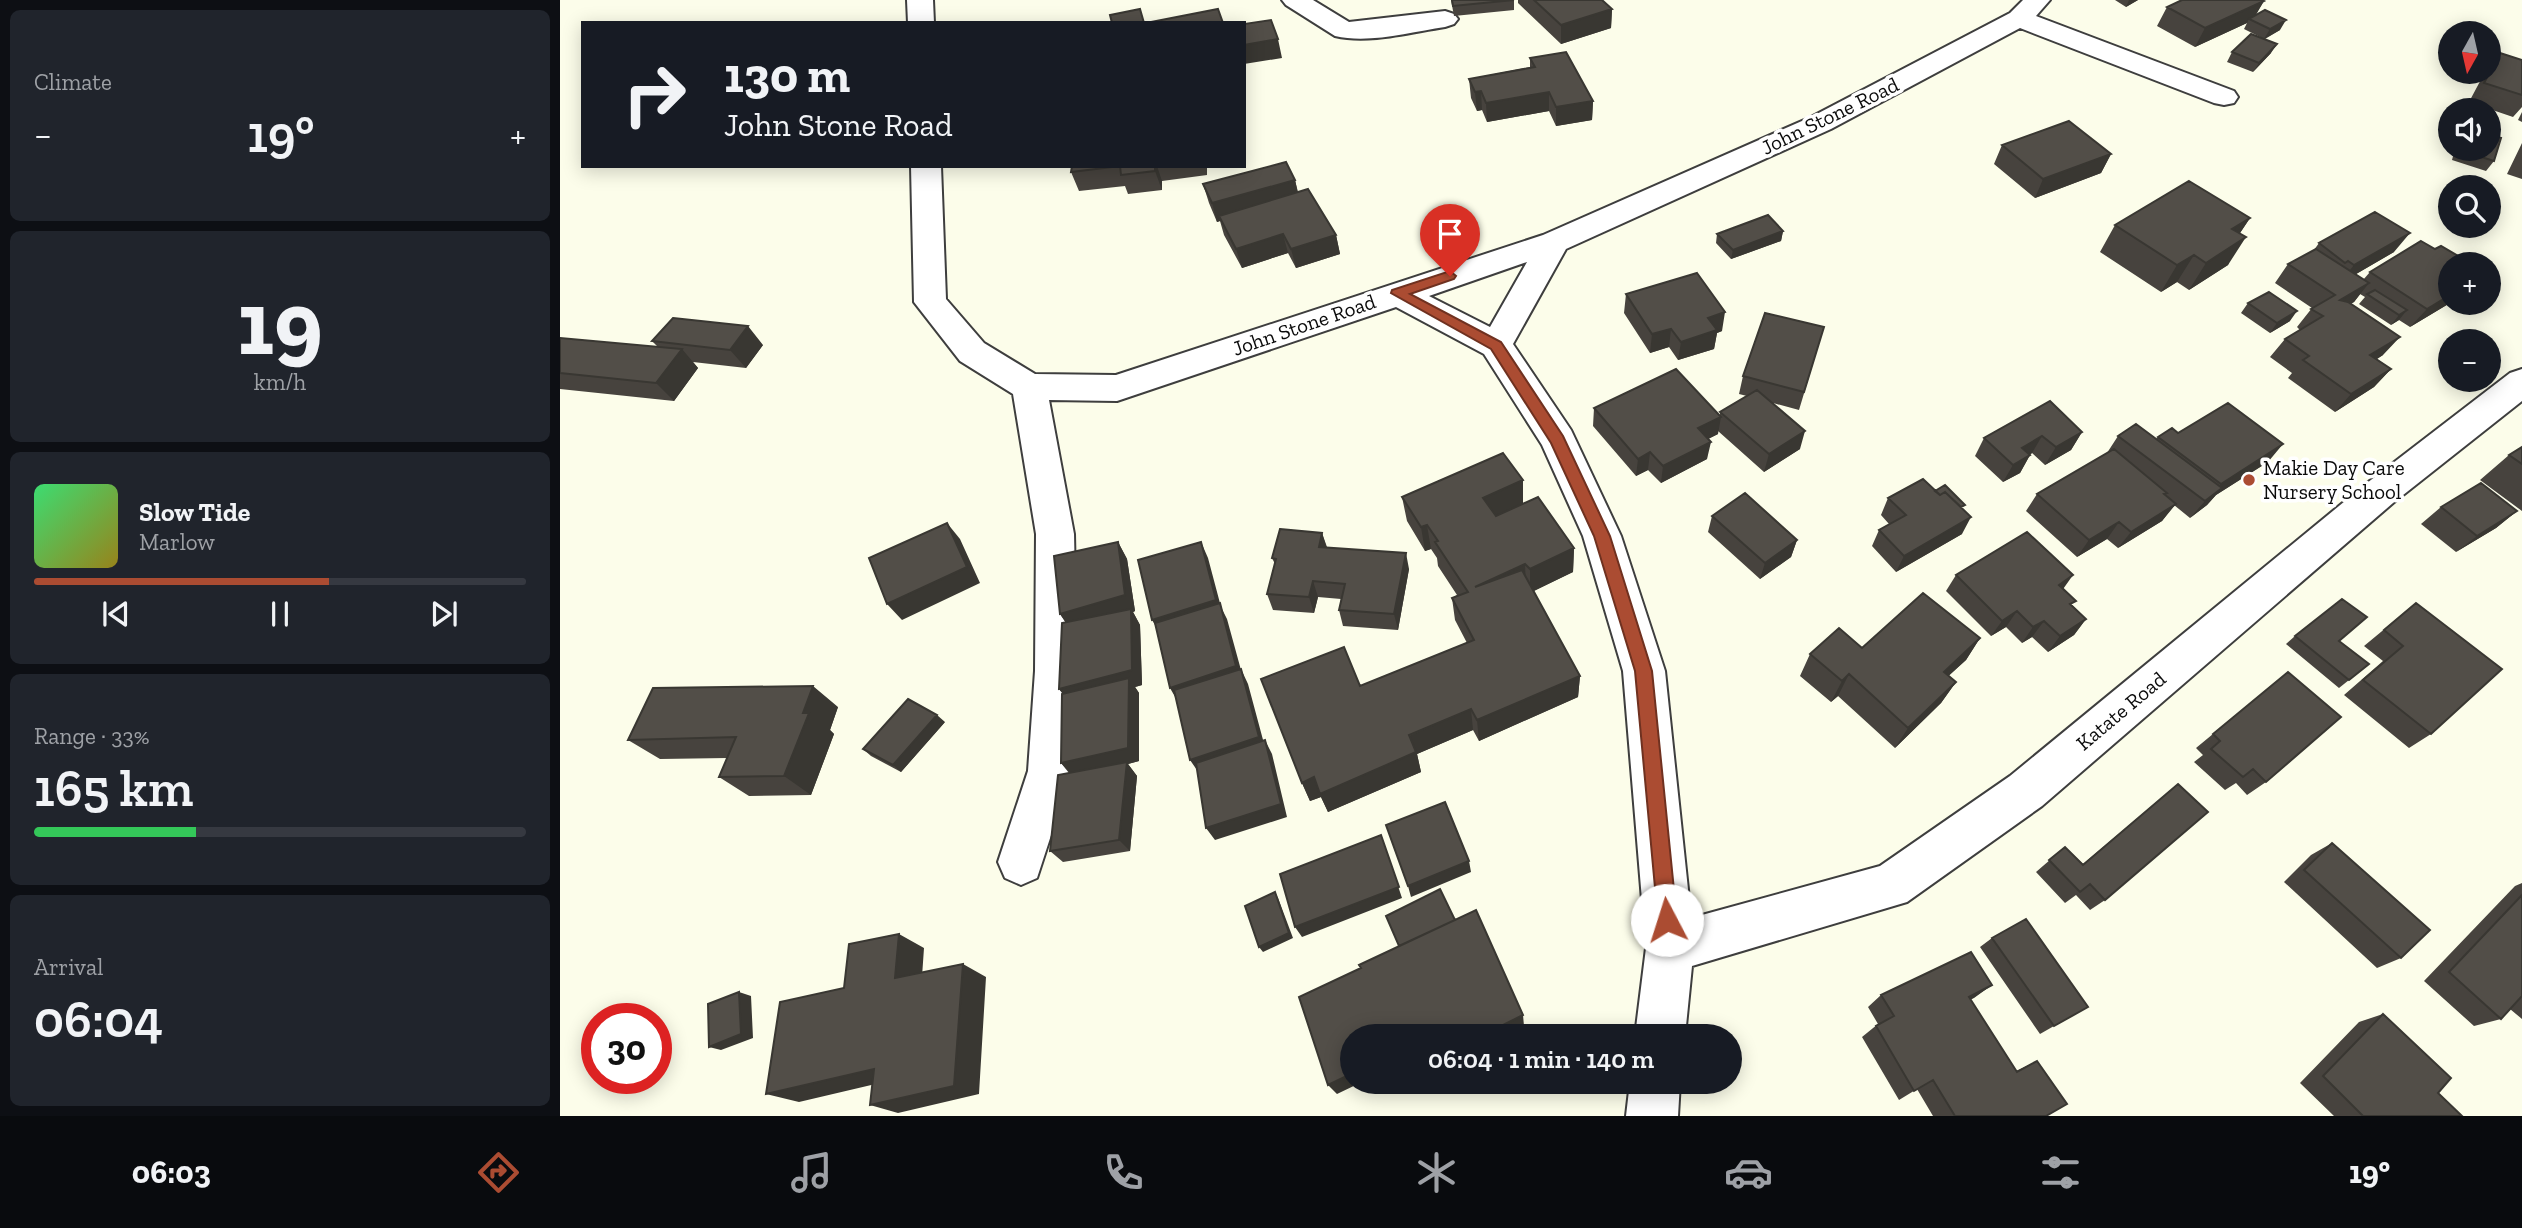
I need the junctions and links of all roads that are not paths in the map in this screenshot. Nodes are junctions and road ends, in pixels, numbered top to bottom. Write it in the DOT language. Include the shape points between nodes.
graph roads {
  1 [pos="920,0"];
  2 [pos="1296,0"];
  3 [pos="2028,9"];
  4 [pos="1445,19"];
  5 [pos="921,21"];
  6 [pos="2224,97"];
  7 [pos="926,168"];
  8 [pos="1555,242"];
  9 [pos="1397,293"];
  10 [pos="1496,345"];
  11 [pos="2522,382"];
  12 [pos="1029,387"];
  13 [pos="1021,862"];
  14 [pos="1670,947"];
  15 [pos="1661,1024"];
  16 [pos="1654,1094"];
  17 [pos="1652,1116"];
  1 -- 5 [label="street"];
  2 -- 4 [label="street" via="1344,30"];
  3 -- 6 [label="street"];
  3 -- 8 [label="street, John Stone Road" via="1821,123"];
  7 -- 12 [label="street" via="930,302 972,352"];
  8 -- 9 [label="street, John Stone Road"];
  8 -- 10 [label="street"];
  9 -- 10 [label="street"];
  9 -- 12 [label="street, John Stone Road" via="1117,388"];
  10 -- 14 [label="street" via="1558,440 1602,536 1644,671"];
  11 -- 14 [label="street, Katate Road" via="2379,494 2026,792 1891,886"];
  12 -- 13 [label="street" via="1055,534 1056,671 1050,771"];
  14 -- 15 [label="street"];
  16 -- 17 [label="street"];
}
